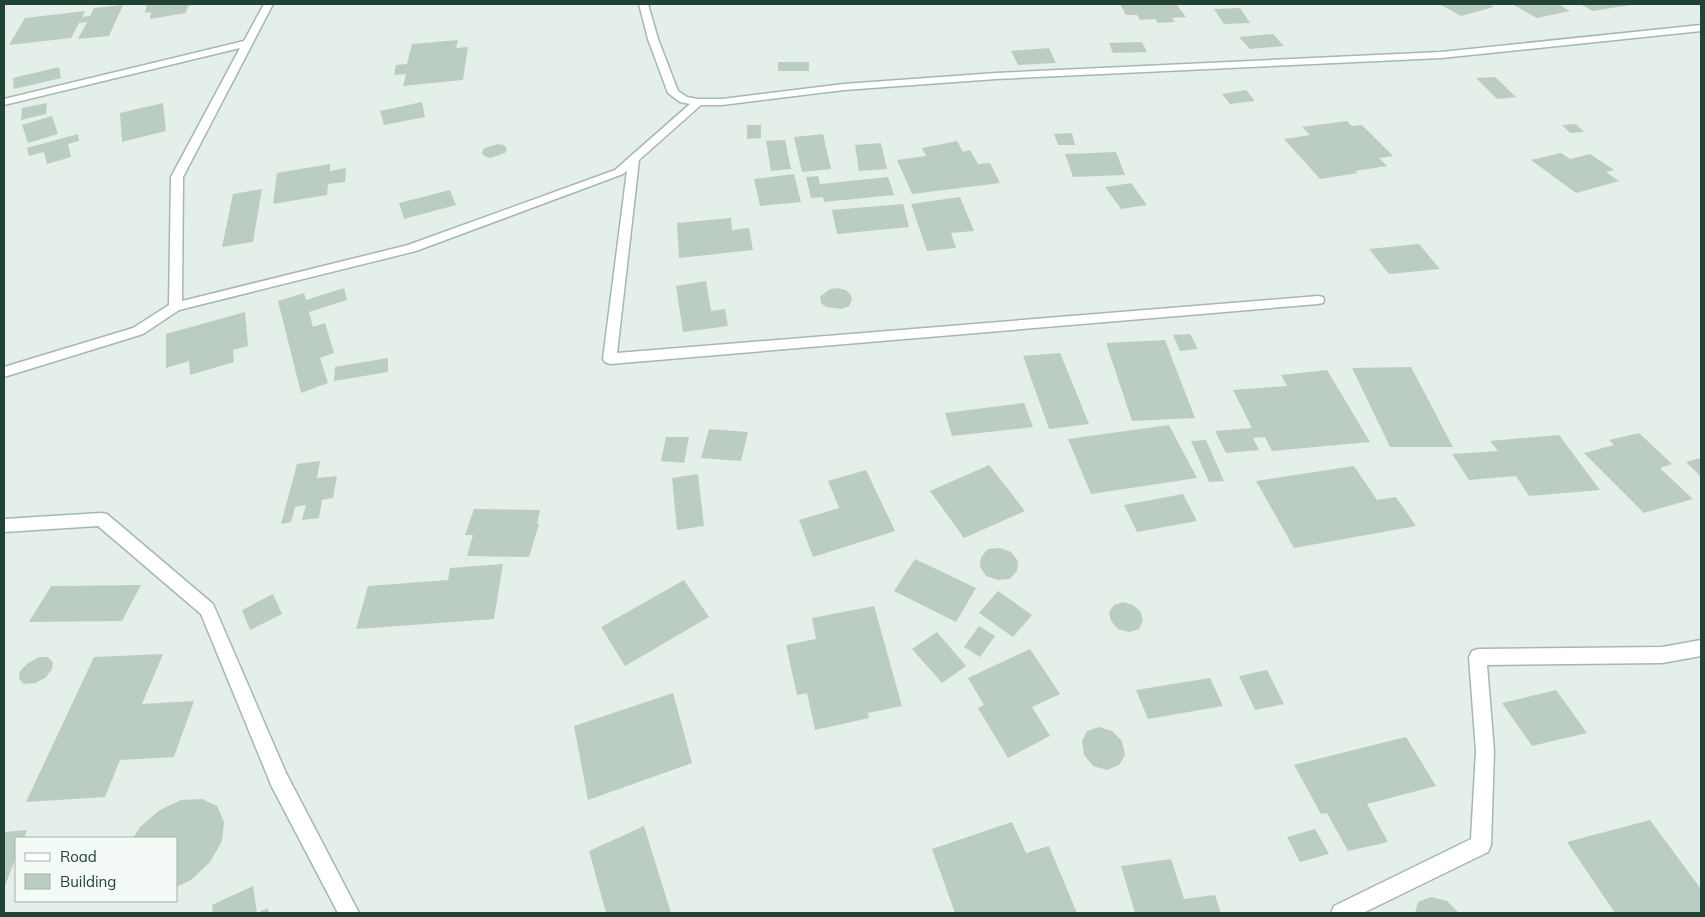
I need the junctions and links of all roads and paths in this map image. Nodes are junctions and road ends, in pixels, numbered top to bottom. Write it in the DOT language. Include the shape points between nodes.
graph roads {
  1 [pos="268,4"];
  2 [pos="643,4"];
  3 [pos="1701,28"];
  4 [pos="248,43"];
  5 [pos="4,102"];
  6 [pos="698,102"];
  7 [pos="634,158"];
  8 [pos="1318,300"];
  9 [pos="175,307"];
  10 [pos="4,372"];
  11 [pos="4,526"];
  12 [pos="1701,648"];
  13 [pos="349,913"];
  14 [pos="1341,913"];
  1 -- 4 [label="street"];
  2 -- 6 [label="street" via="672,93 684,100"];
  3 -- 6 [label="street" via="1441,54 996,76"];
  4 -- 5 [label="street"];
  4 -- 9 [label="street" via="177,177"];
  6 -- 7 [label="street"];
  7 -- 8 [label="street" via="610,359"];
  7 -- 9 [label="street" via="619,172 412,248"];
  9 -- 10 [label="street" via="138,332"];
  11 -- 13 [label="street" via="101,519 207,609 279,780"];
  12 -- 14 [label="street" via="1662,655 1478,657 1485,751 1481,845"];
}
